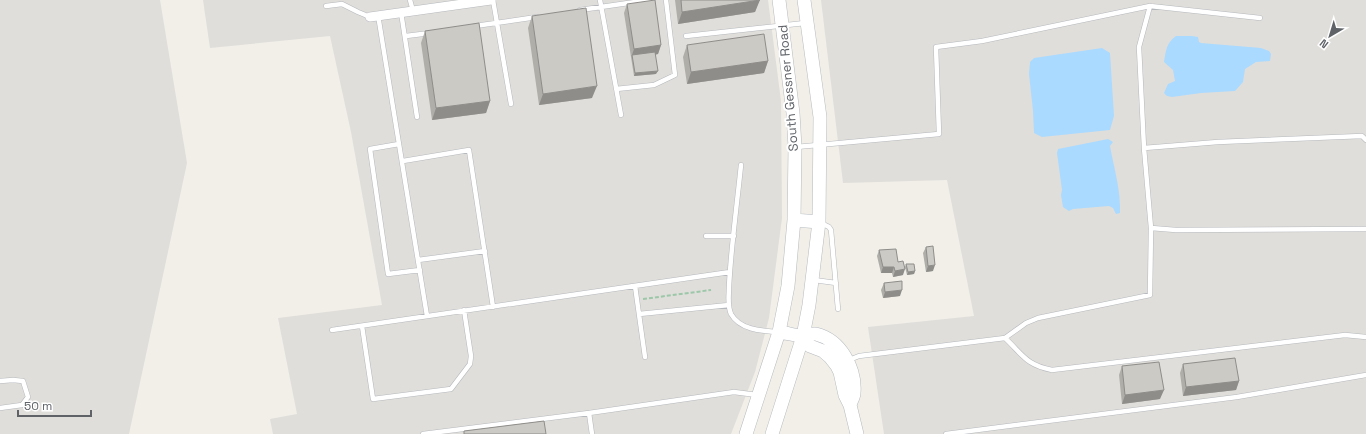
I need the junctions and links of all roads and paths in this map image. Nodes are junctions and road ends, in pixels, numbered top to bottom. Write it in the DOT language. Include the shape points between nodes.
graph roads {
  1 [pos="410,0"];
  2 [pos="492,0"];
  3 [pos="600,0"];
  4 [pos="650,0"];
  5 [pos="666,0"];
  6 [pos="779,0"];
  7 [pos="804,0"];
  8 [pos="454,2"];
  9 [pos="326,6"];
  10 [pos="1150,6"];
  11 [pos="601,7"];
  12 [pos="412,11"];
  13 [pos="401,12"];
  14 [pos="571,12"];
  15 [pos="374,16"];
  16 [pos="541,16"];
  17 [pos="1260,18"];
  18 [pos="496,23"];
  19 [pos="807,23"];
  20 [pos="783,25"];
  21 [pos="466,27"];
  22 [pos="436,32"];
  23 [pos="406,36"];
  24 [pos="686,36"];
  25 [pos="616,89"];
  26 [pos="510,104"];
  27 [pos="621,115"];
  28 [pos="417,117"];
  29 [pos="1366,140"];
  30 [pos="400,144"];
  31 [pos="820,145"];
  32 [pos="795,147"];
  33 [pos="1144,148"];
  34 [pos="403,161"];
  35 [pos="741,165"];
  36 [pos="794,220"];
  37 [pos="819,222"];
  38 [pos="1151,228"];
  39 [pos="1366,229"];
  40 [pos="706,236"];
  41 [pos="734,236"];
  42 [pos="485,251"];
  43 [pos="418,260"];
  44 [pos="420,270"];
  45 [pos="730,272"];
  46 [pos="812,280"];
  47 [pos="836,283"];
  48 [pos="635,286"];
  49 [pos="711,290"];
  50 [pos="637,300"];
  51 [pos="729,305"];
  52 [pos="493,306"];
  53 [pos="838,309"];
  54 [pos="464,310"];
  55 [pos="639,314"];
  56 [pos="427,316"];
  57 [pos="362,326"];
  58 [pos="332,330"];
  59 [pos="779,332"];
  60 [pos="803,336"];
  61 [pos="1366,337"];
  62 [pos="1005,338"];
  63 [pos="645,357"];
  64 [pos="842,364"];
  65 [pos="1366,375"];
  66 [pos="0,381"];
  67 [pos="759,396"];
  68 [pos="0,408"];
  69 [pos="589,413"];
  70 [pos="423,434"];
  71 [pos="592,434"];
  72 [pos="746,434"];
  73 [pos="772,434"];
  74 [pos="857,434"];
  75 [pos="946,434"];
  1 -- 12 [label="lane"];
  2 -- 8 [label="street"];
  2 -- 18 [label="lane"];
  3 -- 11 [label="lane"];
  4 -- 11 [label="lane"];
  5 -- 25 [label="lane" via="675,75 654,85"];
  6 -- 20 [label="main road, South Gessner Road"];
  7 -- 19 [label="main road, South Gessner Road"];
  8 -- 12 [label="street"];
  9 -- 15 [label="lane" via="342,4"];
  10 -- 17 [label="lane"];
  10 -- 31 [label="lane" via="982,41 936,47 939,134"];
  10 -- 33 [label="lane" via="1139,47"];
  11 -- 14 [label="lane"];
  11 -- 25 [label="lane"];
  12 -- 13 [label="street"];
  13 -- 15 [label="street"];
  13 -- 23 [label="lane"];
  15 -- 30 [label="lane"];
  16 -- 18 [label="lane"];
  18 -- 21 [label="lane"];
  18 -- 26 [label="lane"];
  19 -- 20 [label="lane"];
  19 -- 31 [label="main road, South Gessner Road" via="820,117"];
  20 -- 24 [label="lane"];
  20 -- 32 [label="main road, South Gessner Road"];
  22 -- 23 [label="lane"];
  23 -- 28 [label="lane"];
  25 -- 27 [label="lane"];
  29 -- 33 [label="lane" via="1362,136"];
  30 -- 34 [label="lane"];
  30 -- 44 [label="lane" via="370,149 388,274"];
  31 -- 32 [label="lane"];
  31 -- 37 [label="main road, South Gessner Road"];
  32 -- 36 [label="main road, South Gessner Road"];
  33 -- 38 [label="lane"];
  34 -- 42 [label="lane" via="469,150"];
  34 -- 43 [label="lane"];
  35 -- 41 [label="lane"];
  36 -- 37 [label="main road"];
  36 -- 59 [label="main road, South Gessner Road" via="788,286"];
  37 -- 46 [label="main road, South Gessner Road"];
  37 -- 47 [label="lane" via="832,230"];
  38 -- 39 [label="lane"];
  38 -- 62 [label="lane" via="1150,295 1038,318"];
  40 -- 41 [label="lane"];
  41 -- 45 [label="lane"];
  42 -- 43 [label="lane"];
  42 -- 52 [label="lane"];
  43 -- 44 [label="lane"];
  44 -- 56 [label="lane"];
  45 -- 48 [label="lane"];
  45 -- 51 [label="lane"];
  46 -- 47 [label="lane"];
  46 -- 60 [label="main road, South Gessner Road"];
  47 -- 53 [label="lane"];
  48 -- 50 [label="lane"];
  48 -- 52 [label="lane"];
  49 -- 50 [label="path"];
  50 -- 55 [label="lane"];
  51 -- 55 [label="lane"];
  51 -- 59 [label="lane" via="732,314 747,327"];
  52 -- 54 [label="lane"];
  54 -- 56 [label="lane"];
  54 -- 57 [label="lane" via="470,364 451,389 373,399"];
  55 -- 63 [label="lane"];
  56 -- 57 [label="lane"];
  57 -- 58 [label="lane"];
  59 -- 60 [label="main road"];
  59 -- 67 [label="main road, South Gessner Road"];
  60 -- 64 [label="main road" via="813,334 828,339 842,352"];
  60 -- 73 [label="main road, South Gessner Road"];
  61 -- 62 [label="lane" via="1345,335 1052,370 1032,364"];
  62 -- 64 [label="lane" via="859,356"];
  64 -- 74 [label="main road" via="852,372 854,394 850,405"];
  65 -- 75 [label="lane" via="1237,397"];
  66 -- 68 [label="lane" via="23,381 28,397 22,405"];
  67 -- 69 [label="lane" via="734,392"];
  67 -- 72 [label="main road, South Gessner Road"];
  69 -- 70 [label="lane"];
  69 -- 71 [label="lane"];
}
